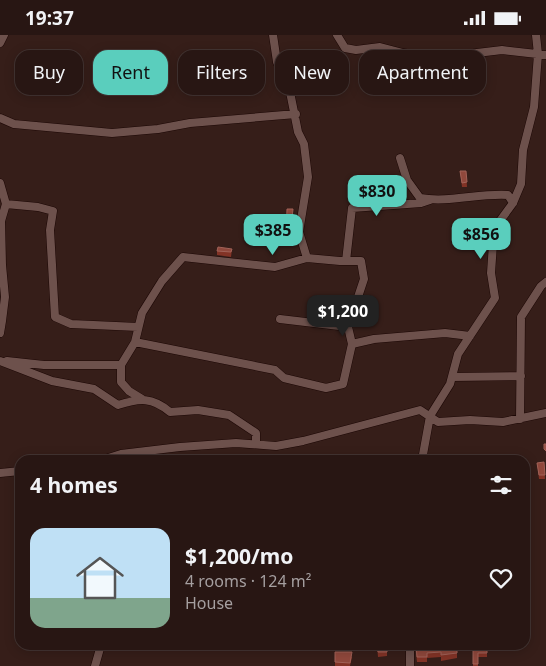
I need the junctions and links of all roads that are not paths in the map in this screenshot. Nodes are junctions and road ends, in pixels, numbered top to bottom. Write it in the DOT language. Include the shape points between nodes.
graph roads {
  1 [pos="4,35"];
  2 [pos="274,35"];
  3 [pos="337,35"];
  4 [pos="536,35"];
  5 [pos="0,43"];
  6 [pos="542,54"];
  7 [pos="296,114"];
  8 [pos="0,118"];
  9 [pos="400,158"];
  10 [pos="0,183"];
  11 [pos="431,200"];
  12 [pos="513,203"];
  13 [pos="6,204"];
  14 [pos="308,258"];
  15 [pos="346,261"];
  16 [pos="546,282"];
  17 [pos="280,319"];
  18 [pos="1,320"];
  19 [pos="138,327"];
  20 [pos="348,327"];
  21 [pos="0,333"];
  22 [pos="470,336"];
  23 [pos="135,342"];
  24 [pos="352,344"];
  25 [pos="0,360"];
  26 [pos="121,365"];
  27 [pos="521,376"];
  28 [pos="452,377"];
  29 [pos="142,399"];
  30 [pos="546,413"];
  31 [pos="430,417"];
  32 [pos="520,419"];
  33 [pos="256,444"];
  34 [pos="116,455"];
  35 [pos="423,455"];
  36 [pos="15,472"];
  37 [pos="0,473"];
  38 [pos="100,650"];
  39 [pos="410,650"];
  40 [pos="95,666"];
  41 [pos="410,666"];
  1 -- 5 [label="street"];
  2 -- 7 [label="street" via="278,62"];
  3 -- 6 [label="street" via="345,47 356,50 380,47 428,56 502,51"];
  4 -- 6 [label="street"];
  6 -- 12 [label="street" via="521,184"];
  7 -- 8 [label="street" via="112,133 14,124"];
  7 -- 14 [label="street" via="308,177 298,233"];
  9 -- 11 [label="street" via="406,180 420,198"];
  10 -- 13 [label="street"];
  11 -- 12 [label="street" via="492,194 508,195"];
  11 -- 15 [label="street" via="352,207"];
  12 -- 22 [label="street" via="494,229 491,273 495,298"];
  13 -- 18 [label="street" via="1,221 5,297"];
  13 -- 19 [label="street" via="53,211 50,230 55,317 71,324"];
  14 -- 15 [label="street"];
  14 -- 19 [label="street" via="275,267 183,257 162,281 142,313"];
  15 -- 20 [label="street" via="361,261 364,279"];
  16 -- 27 [label="street" via="540,286 521,317"];
  17 -- 20 [label="street"];
  18 -- 21 [label="street"];
  19 -- 23 [label="street"];
  20 -- 24 [label="street"];
  22 -- 24 [label="street" via="445,333"];
  22 -- 28 [label="street" via="458,354"];
  23 -- 24 [label="street" via="275,370 284,378 326,388 343,384"];
  23 -- 26 [label="street"];
  25 -- 26 [label="street" via="44,365"];
  25 -- 29 [label="street" via="52,381 94,389 118,405"];
  26 -- 29 [label="street" via="121,381"];
  27 -- 28 [label="street"];
  27 -- 32 [label="street"];
  28 -- 31 [label="street"];
  29 -- 33 [label="street" via="161,405 170,412 198,409 229,415 256,433"];
  30 -- 32 [label="street"];
  31 -- 32 [label="street" via="438,422"];
  31 -- 33 [label="street" via="420,410 303,441 276,446"];
  31 -- 35 [label="street"];
  33 -- 34 [label="street" via="180,447"];
  36 -- 37 [label="street"];
  38 -- 40 [label="street"];
  39 -- 41 [label="street"];
}
